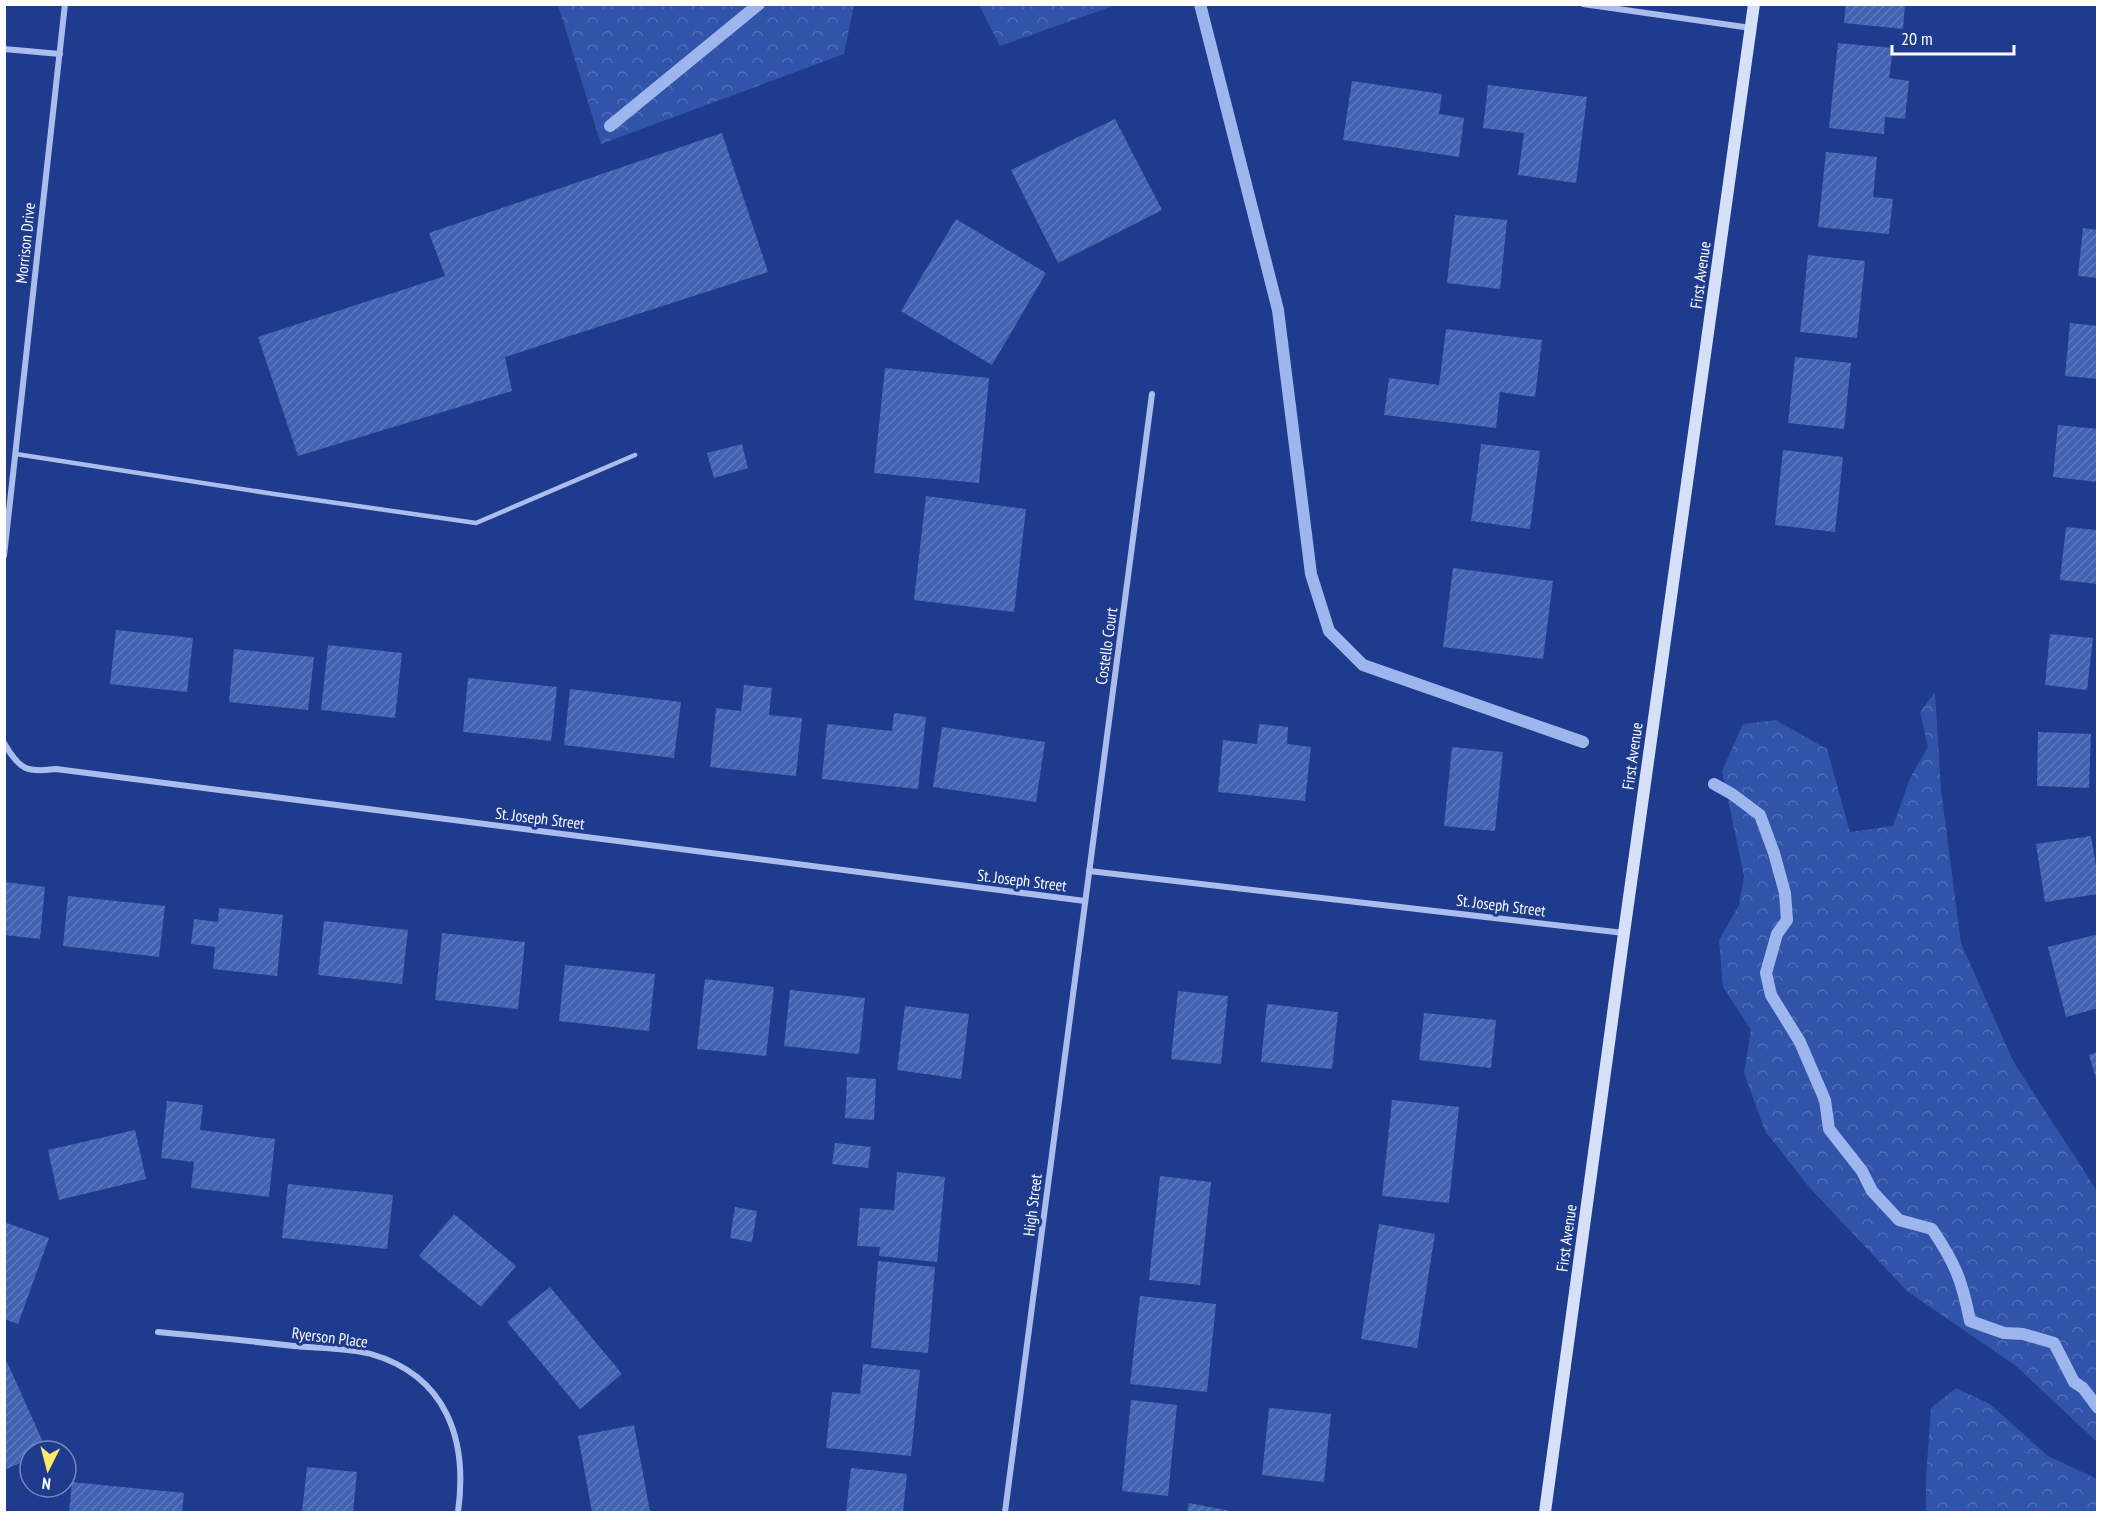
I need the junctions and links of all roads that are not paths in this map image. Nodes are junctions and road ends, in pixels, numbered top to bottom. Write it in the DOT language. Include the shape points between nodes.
graph roads {
  1 [pos="65,4"];
  2 [pos="1583,4"];
  3 [pos="1754,4"];
  4 [pos="1751,28"];
  5 [pos="4,49"];
  6 [pos="60,54"];
  7 [pos="1152,394"];
  8 [pos="16,454"];
  9 [pos="635,455"];
  10 [pos="4,556"];
  11 [pos="4,743"];
  12 [pos="1089,872"];
  13 [pos="1085,901"];
  14 [pos="1624,933"];
  15 [pos="158,1332"];
  16 [pos="458,1512"];
  17 [pos="1005,1512"];
  18 [pos="1545,1512"];
  1 -- 6 [label="street, Morrison Drive"];
  2 -- 4 [label="street"];
  3 -- 4 [label="main road, First Avenue"];
  4 -- 14 [label="main road, First Avenue"];
  5 -- 6 [label="street"];
  6 -- 8 [label="street, Morrison Drive"];
  7 -- 12 [label="street, Costello Court"];
  8 -- 9 [label="lane" via="476,523"];
  8 -- 10 [label="street, Morrison Drive"];
  11 -- 13 [label="street, St. Joseph Street" via="15,760 30,770 56,769"];
  12 -- 13 [label="street, Costello Court"];
  12 -- 14 [label="street, St. Joseph Street"];
  13 -- 17 [label="street, High Street"];
  14 -- 18 [label="main road, First Avenue"];
  15 -- 16 [label="street, Ryerson Place" via="370,1354 412,1374 429,1387 452,1423 461,1469"];
}
